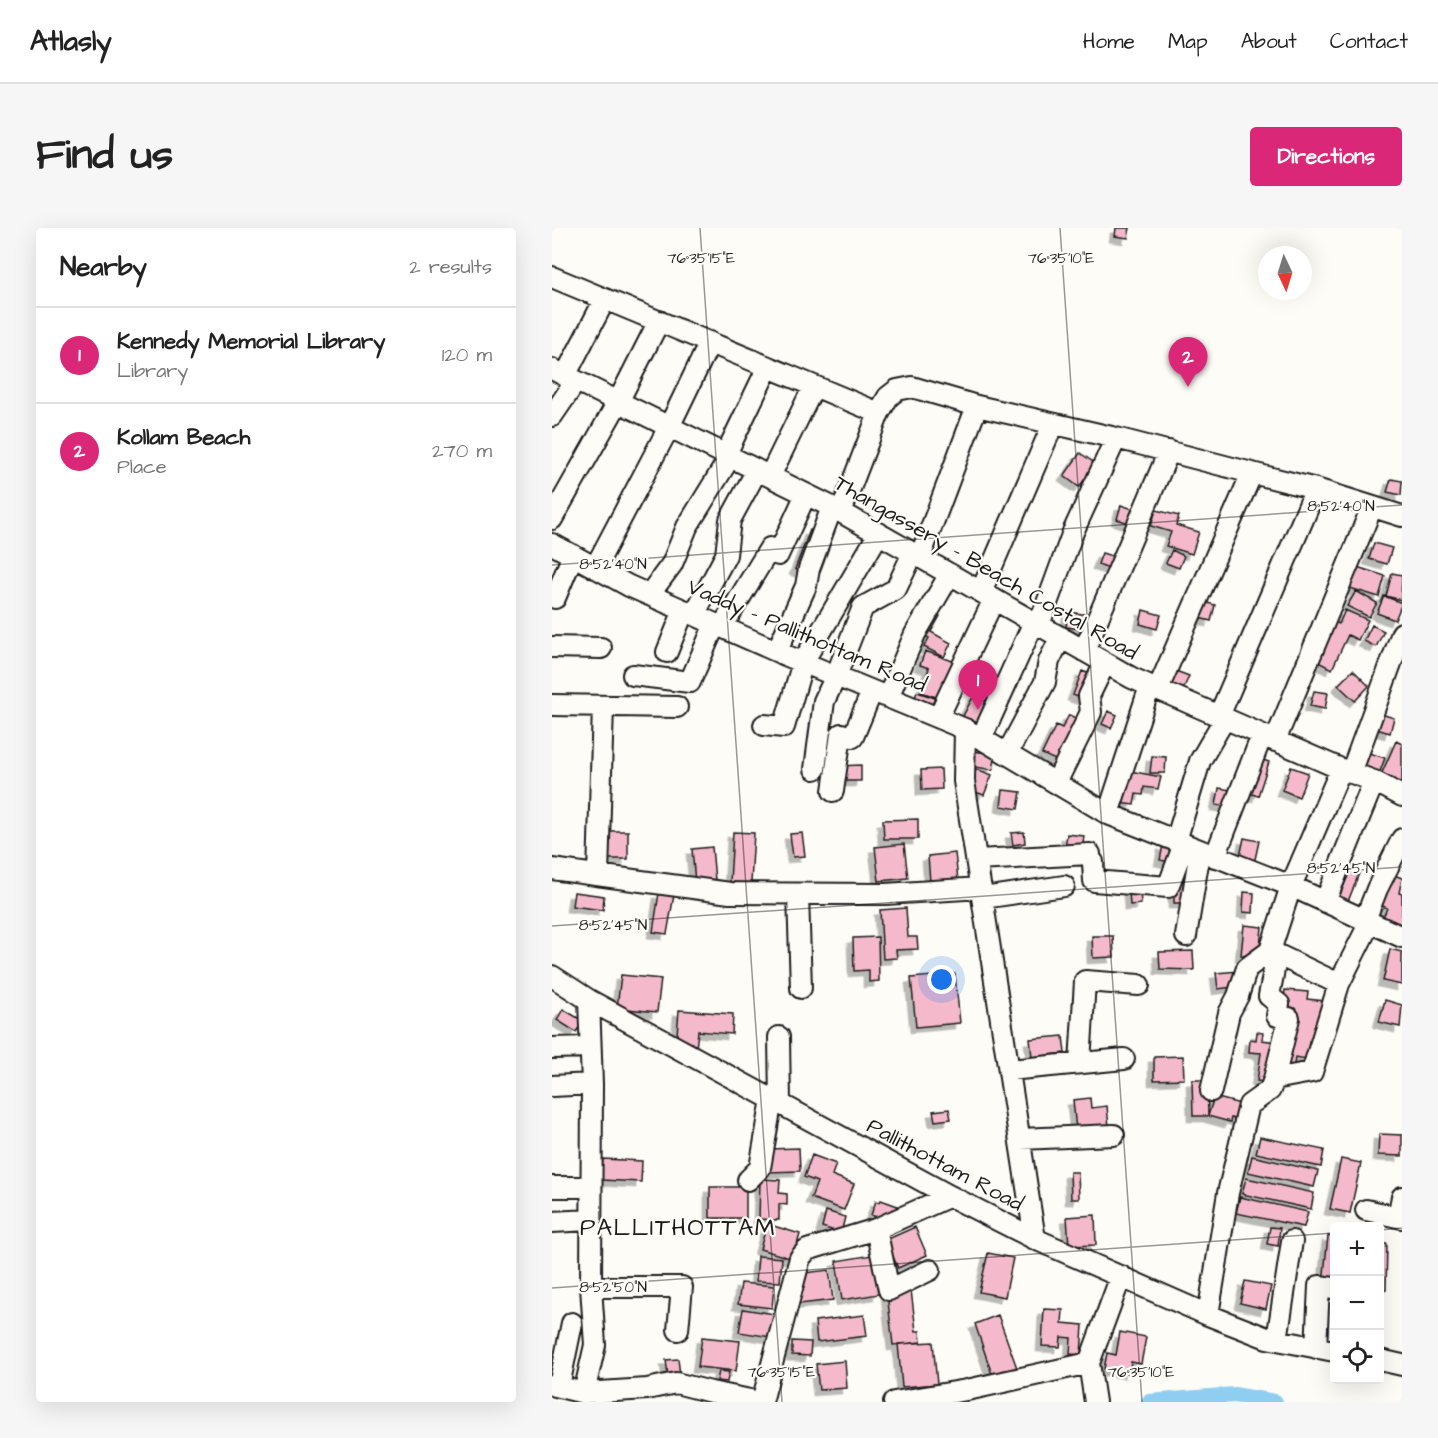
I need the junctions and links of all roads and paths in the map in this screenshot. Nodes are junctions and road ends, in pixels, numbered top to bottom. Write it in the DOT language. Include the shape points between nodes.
graph roads {
  1 [pos="552,277"];
  2 [pos="605,299"];
  3 [pos="659,321"];
  4 [pos="710,342"];
  5 [pos="768,367"];
  6 [pos="564,375"];
  7 [pos="814,386"];
  8 [pos="618,402"];
  9 [pos="978,406"];
  10 [pos="879,413"];
  11 [pos="552,416"];
  12 [pos="1053,424"];
  13 [pos="669,427"];
  14 [pos="1116,438"];
  15 [pos="1169,451"];
  16 [pos="728,455"];
  17 [pos="1252,472"];
  18 [pos="764,473"];
  19 [pos="1316,489"];
  20 [pos="806,494"];
  21 [pos="1372,507"];
  22 [pos="837,509"];
  23 [pos="1402,516"];
  24 [pos="552,519"];
  25 [pos="879,533"];
  26 [pos="552,544"];
  27 [pos="573,555"];
  28 [pos="917,555"];
  29 [pos="596,568"];
  30 [pos="950,574"];
  31 [pos="649,595"];
  32 [pos="988,595"];
  33 [pos="555,598"];
  34 [pos="689,613"];
  35 [pos="1037,624"];
  36 [pos="719,626"];
  37 [pos="1402,633"];
  38 [pos="1061,637"];
  39 [pos="552,647"];
  40 [pos="601,648"];
  41 [pos="777,651"];
  42 [pos="1084,651"];
  43 [pos="667,652"];
  44 [pos="803,662"];
  45 [pos="1105,663"];
  46 [pos="633,675"];
  47 [pos="836,676"];
  48 [pos="1154,688"];
  49 [pos="880,694"];
  50 [pos="552,705"];
  51 [pos="603,706"];
  52 [pos="677,707"];
  53 [pos="1222,717"];
  54 [pos="938,718"];
  55 [pos="764,725"];
  56 [pos="973,734"];
  57 [pos="1269,738"];
  58 [pos="1007,754"];
  59 [pos="815,769"];
  60 [pos="1346,771"];
  61 [pos="1374,781"];
  62 [pos="1056,783"];
  63 [pos="834,791"];
  64 [pos="1402,796"];
  65 [pos="1108,814"];
  66 [pos="1402,839"];
  67 [pos="1194,848"];
  68 [pos="977,860"];
  69 [pos="552,869"];
  70 [pos="598,875"];
  71 [pos="1064,886"];
  72 [pos="1291,886"];
  73 [pos="982,893"];
  74 [pos="798,895"];
  75 [pos="1325,902"];
  76 [pos="1367,921"];
  77 [pos="1186,936"];
  78 [pos="1402,937"];
  79 [pos="1273,953"];
  80 [pos="552,976"];
  81 [pos="1340,984"];
  82 [pos="1139,985"];
  83 [pos="801,988"];
  84 [pos="589,1000"];
  85 [pos="780,1037"];
  86 [pos="590,1047"];
  87 [pos="552,1048"];
  88 [pos="1124,1059"];
  89 [pos="1080,1063"];
  90 [pos="1009,1070"];
  91 [pos="1274,1079"];
  92 [pos="592,1084"];
  93 [pos="552,1086"];
  94 [pos="1211,1091"];
  95 [pos="776,1102"];
  96 [pos="1114,1135"];
  97 [pos="1020,1139"];
  98 [pos="748,1180"];
  99 [pos="552,1186"];
  100 [pos="591,1187"];
  101 [pos="950,1196"];
  102 [pos="1402,1197"];
  103 [pos="1366,1210"];
  104 [pos="1400,1217"];
  105 [pos="590,1220"];
  106 [pos="552,1222"];
  107 [pos="876,1229"];
  108 [pos="1035,1239"];
  109 [pos="1292,1241"];
  110 [pos="930,1270"];
  111 [pos="1121,1276"];
  112 [pos="591,1287"];
  113 [pos="1330,1287"];
  114 [pos="1208,1315"];
  115 [pos="572,1323"];
  116 [pos="678,1330"];
  117 [pos="1277,1340"];
  118 [pos="1325,1349"];
  119 [pos="1384,1361"];
  120 [pos="1402,1365"];
  121 [pos="1089,1369"];
  122 [pos="555,1386"];
  123 [pos="584,1393"];
  124 [pos="761,1402"];
  125 [pos="894,1402"];
  126 [pos="1095,1402"];
  1 -- 2 [label="street"];
  2 -- 3 [label="street"];
  2 -- 6 [label="street"];
  3 -- 4 [label="street"];
  3 -- 8 [label="street"];
  4 -- 5 [label="street"];
  4 -- 13 [label="street"];
  5 -- 7 [label="street"];
  5 -- 16 [label="street"];
  6 -- 8 [label="street, Thangassery - Beach Costal Road"];
  6 -- 11 [label="street"];
  7 -- 10 [label="street"];
  7 -- 18 [label="street"];
  8 -- 13 [label="street, Thangassery - Beach Costal Road"];
  8 -- 24 [label="street"];
  9 -- 10 [label="street" via="912,387 888,397"];
  9 -- 12 [label="street"];
  9 -- 28 [label="street"];
  10 -- 22 [label="street"];
  12 -- 14 [label="street"];
  12 -- 32 [label="street"];
  13 -- 16 [label="street, Thangassery - Beach Costal Road"];
  13 -- 29 [label="street"];
  14 -- 15 [label="street"];
  14 -- 35 [label="street"];
  15 -- 17 [label="street"];
  15 -- 42 [label="street"];
  16 -- 18 [label="street, Thangassery - Beach Costal Road"];
  16 -- 31 [label="street" via="687,527 672,564"];
  17 -- 19 [label="street"];
  17 -- 48 [label="street"];
  18 -- 20 [label="street, Thangassery - Beach Costal Road"];
  18 -- 34 [label="street" via="730,520 726,555"];
  19 -- 21 [label="street"];
  19 -- 53 [label="street"];
  20 -- 22 [label="street, Thangassery - Beach Costal Road"];
  20 -- 36 [label="street" via="778,555 770,548"];
  21 -- 23 [label="street"];
  21 -- 57 [label="street"];
  22 -- 25 [label="street, Thangassery - Beach Costal Road"];
  22 -- 41 [label="street"];
  25 -- 28 [label="street, Thangassery - Beach Costal Road"];
  25 -- 44 [label="street"];
  26 -- 27 [label="street, Vaddy - Pallithottam Road"];
  27 -- 29 [label="street, Vaddy - Pallithottam Road"];
  27 -- 33 [label="street"];
  28 -- 30 [label="street, Thangassery - Beach Costal Road"];
  28 -- 47 [label="street" via="896,589 863,607"];
  29 -- 31 [label="street, Vaddy - Pallithottam Road"];
  30 -- 32 [label="street, Thangassery - Beach Costal Road"];
  30 -- 49 [label="street"];
  31 -- 34 [label="street, Vaddy - Pallithottam Road"];
  32 -- 35 [label="street, Thangassery - Beach Costal Road"];
  32 -- 54 [label="street"];
  34 -- 36 [label="street, Vaddy - Pallithottam Road"];
  34 -- 43 [label="street"];
  35 -- 38 [label="street, Thangassery - Beach Costal Road"];
  35 -- 56 [label="street"];
  36 -- 41 [label="street, Vaddy - Pallithottam Road"];
  36 -- 46 [label="street" via="690,682"];
  37 -- 60 [label="street"];
  38 -- 42 [label="street, Thangassery - Beach Costal Road"];
  38 -- 58 [label="street" via="1049,661 1045,682"];
  39 -- 40 [label="street"];
  41 -- 44 [label="street, Vaddy - Pallithottam Road"];
  42 -- 45 [label="street, Thangassery - Beach Costal Road"];
  44 -- 47 [label="street, Vaddy - Pallithottam Road"];
  44 -- 55 [label="street" via="784,727"];
  45 -- 48 [label="street, Thangassery - Beach Costal Road"];
  45 -- 62 [label="street" via="1089,696 1090,712"];
  47 -- 49 [label="street, Vaddy - Pallithottam Road"];
  47 -- 59 [label="street" via="824,700"];
  48 -- 53 [label="street, Thangassery - Beach Costal Road"];
  48 -- 65 [label="street"];
  49 -- 54 [label="street, Vaddy - Pallithottam Road"];
  49 -- 63 [label="street" via="853,737 841,734"];
  50 -- 51 [label="street"];
  51 -- 52 [label="street"];
  51 -- 70 [label="street"];
  53 -- 57 [label="street, Thangassery - Beach Costal Road"];
  53 -- 67 [label="street" via="1200,761"];
  54 -- 56 [label="street, Vaddy - Pallithottam Road"];
  56 -- 58 [label="street, Vaddy - Pallithottam Road"];
  56 -- 68 [label="street" via="964,781"];
  57 -- 60 [label="street, Thangassery - Beach Costal Road"];
  57 -- 67 [label="street"];
  58 -- 62 [label="street, Vaddy - Pallithottam Road"];
  60 -- 61 [label="street, Thangassery - Beach Costal Road"];
  60 -- 72 [label="street"];
  61 -- 64 [label="street, Thangassery - Beach Costal Road"];
  61 -- 75 [label="street"];
  62 -- 65 [label="street, Vaddy - Pallithottam Road"];
  65 -- 67 [label="street, Vaddy - Pallithottam Road"];
  66 -- 76 [label="street" via="1377,889"];
  67 -- 68 [label="street" via="1168,887 1094,881 1091,858"];
  67 -- 72 [label="street, Vaddy - Pallithottam Road"];
  67 -- 77 [label="street"];
  68 -- 73 [label="street"];
  69 -- 70 [label="street"];
  70 -- 74 [label="street" via="730,893"];
  71 -- 73 [label="street"];
  72 -- 75 [label="street, Vaddy - Pallithottam Road"];
  72 -- 79 [label="street"];
  73 -- 74 [label="street"];
  73 -- 90 [label="street"];
  74 -- 83 [label="street"];
  75 -- 76 [label="street, Vaddy - Pallithottam Road"];
  76 -- 78 [label="street, Vaddy - Pallithottam Road"];
  76 -- 81 [label="street"];
  79 -- 81 [label="street"];
  79 -- 91 [label="street" via="1269,996 1279,1004 1277,1016 1289,1018"];
  79 -- 94 [label="street" via="1248,968 1229,1013"];
  80 -- 84 [label="street, Pallithottam Road"];
  81 -- 91 [label="street" via="1312,1072"];
  82 -- 89 [label="street" via="1085,981"];
  84 -- 86 [label="street"];
  84 -- 95 [label="street, Pallithottam Road"];
  85 -- 95 [label="street"];
  86 -- 87 [label="street"];
  86 -- 92 [label="street"];
  88 -- 89 [label="street"];
  89 -- 90 [label="street"];
  90 -- 97 [label="street"];
  91 -- 114 [label="street" via="1270,1090 1249,1105 1228,1193"];
  92 -- 93 [label="street"];
  92 -- 100 [label="street"];
  95 -- 98 [label="street" via="760,1168"];
  95 -- 101 [label="street, Pallithottam Road"];
  96 -- 97 [label="street"];
  97 -- 108 [label="street"];
  99 -- 100 [label="street"];
  100 -- 105 [label="street"];
  101 -- 107 [label="street"];
  101 -- 108 [label="street, Pallithottam Road"];
  102 -- 104 [label="street"];
  103 -- 104 [label="street"];
  105 -- 106 [label="street"];
  105 -- 112 [label="street"];
  107 -- 110 [label="street" via="889,1290"];
  107 -- 124 [label="street" via="807,1250 800,1258"];
  108 -- 111 [label="street, Pallithottam Road"];
  109 -- 117 [label="street"];
  111 -- 114 [label="street, Pallithottam Road"];
  111 -- 121 [label="street"];
  112 -- 116 [label="street" via="682,1287"];
  112 -- 123 [label="street" via="595,1345"];
  113 -- 118 [label="street" via="1319,1286"];
  114 -- 117 [label="street, Pallithottam Road"];
  115 -- 122 [label="street"];
  117 -- 118 [label="street, Pallithottam Road"];
  119 -- 120 [label="street"];
  121 -- 125 [label="street"];
  121 -- 126 [label="street"];
  122 -- 123 [label="street"];
  123 -- 124 [label="street" via="676,1383"];
}
